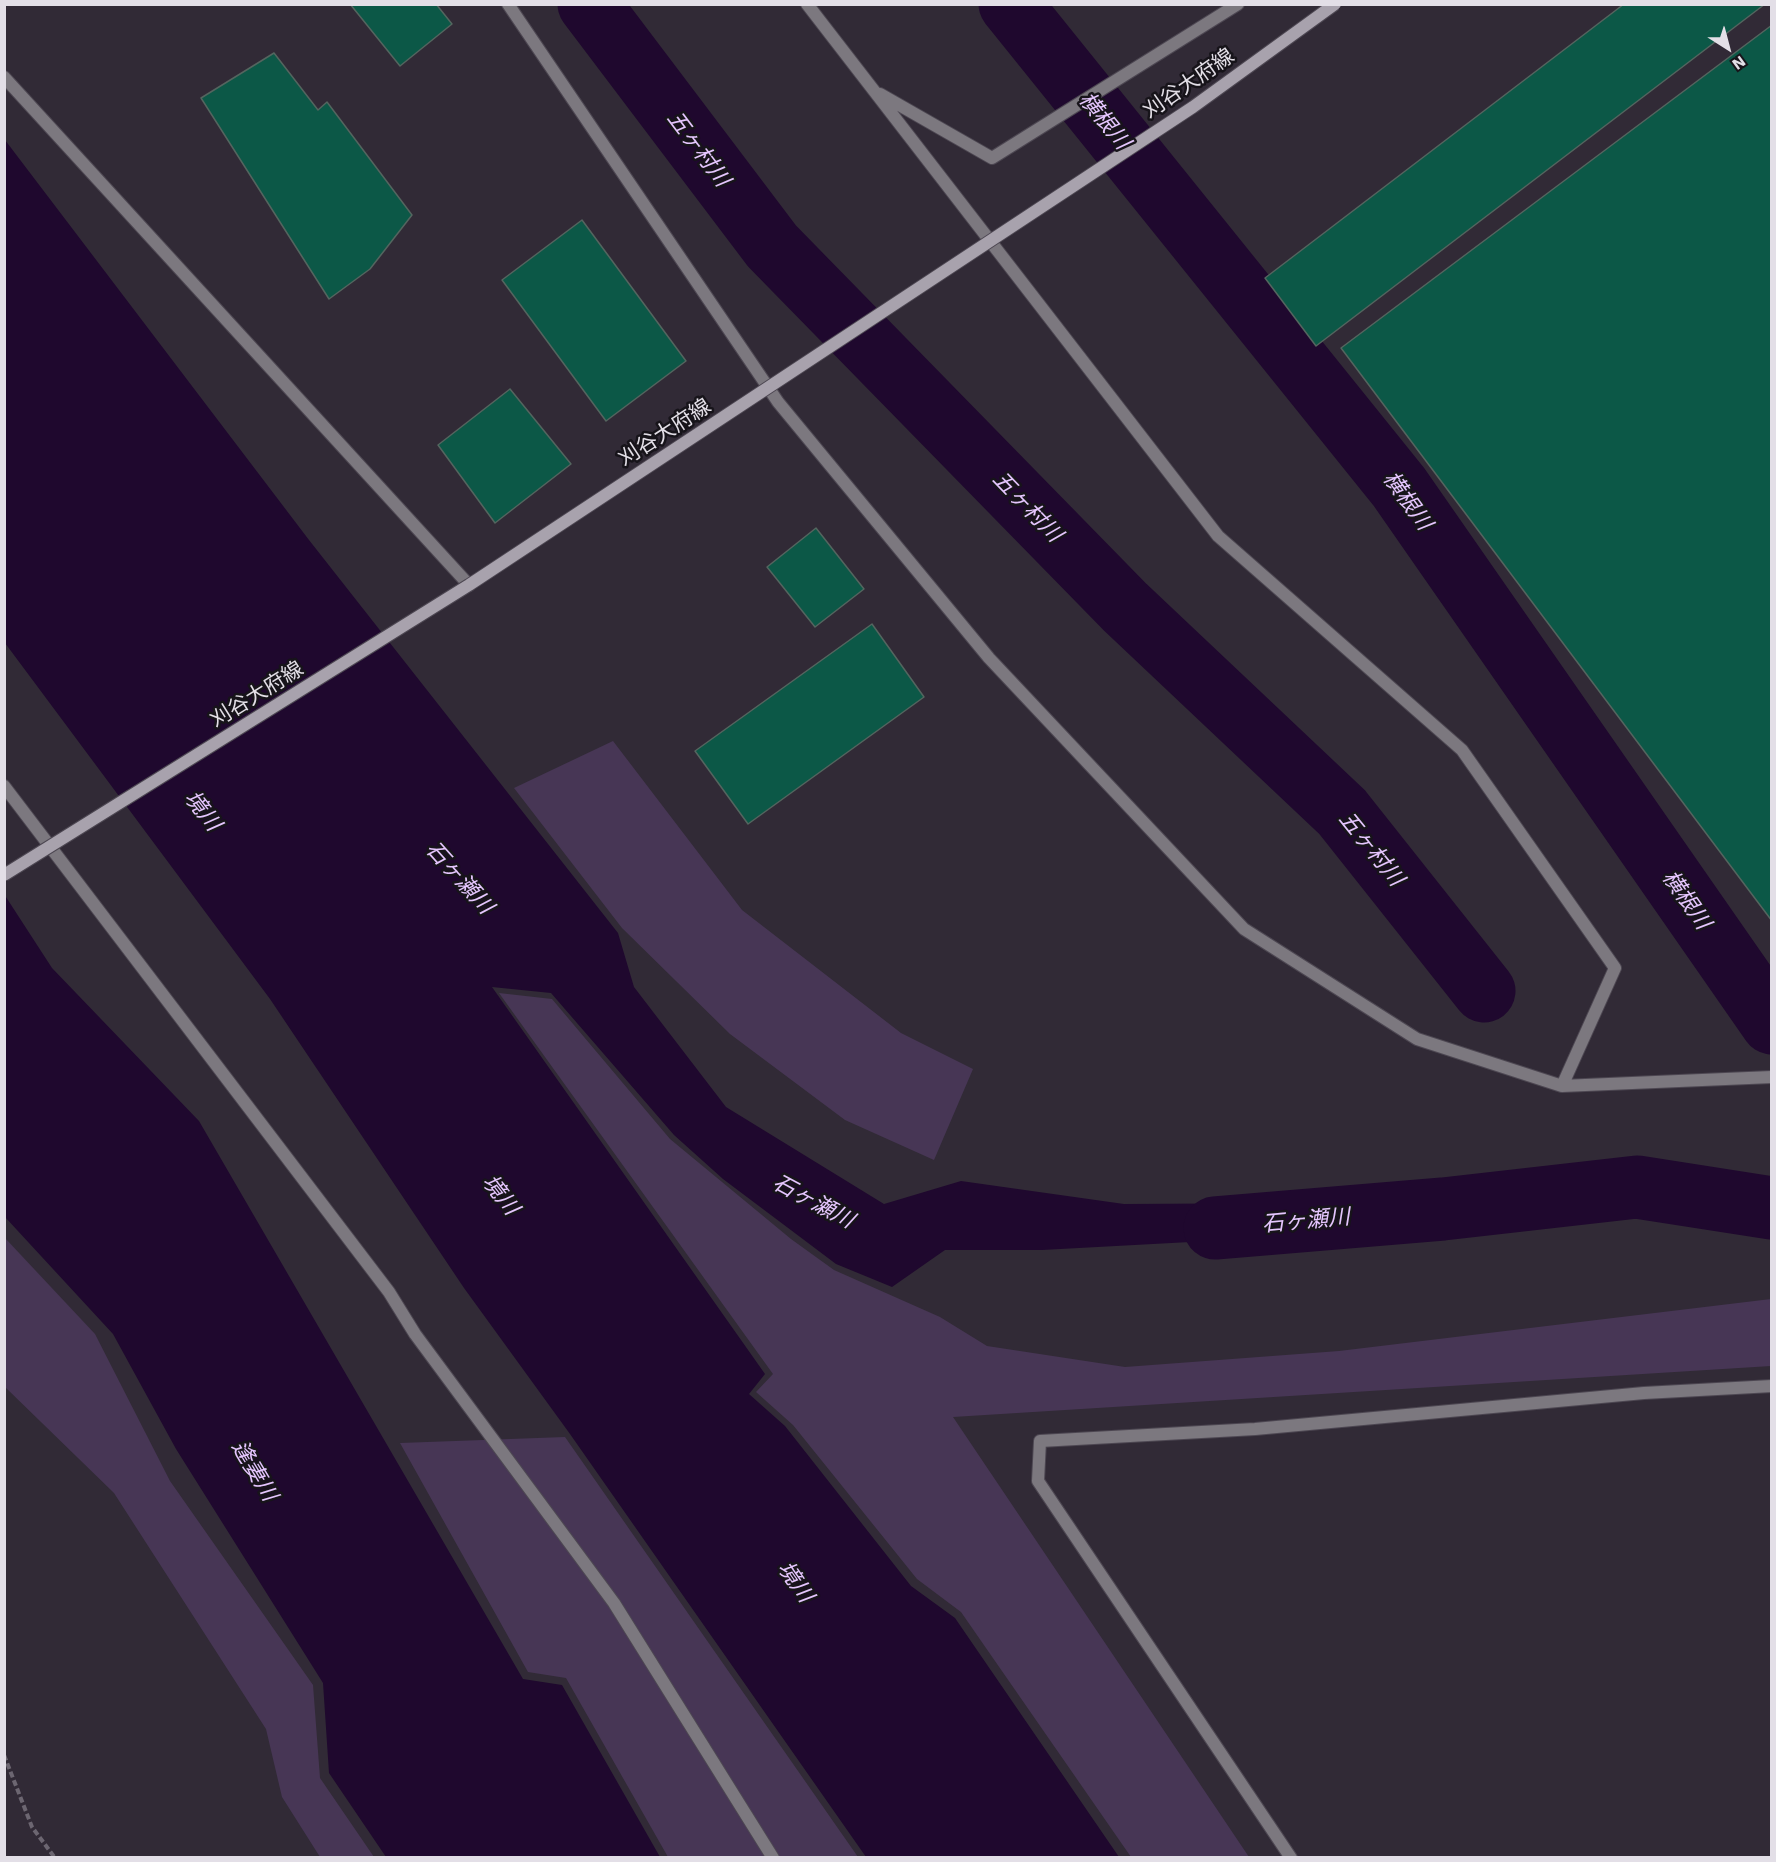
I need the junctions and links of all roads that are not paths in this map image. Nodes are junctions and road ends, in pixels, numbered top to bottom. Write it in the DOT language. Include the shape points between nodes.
graph roads {
  1 [pos="508,4"];
  2 [pos="807,4"];
  3 [pos="1238,4"];
  4 [pos="1335,4"];
  5 [pos="4,77"];
  6 [pos="875,91"];
  7 [pos="469,585"];
  8 [pos="4,786"];
  9 [pos="4,875"];
  10 [pos="1772,1077"];
  11 [pos="1562,1086"];
  12 [pos="1772,1386"];
  13 [pos="773,1857"];
  14 [pos="1291,1857"];
  1 -- 11 [label="street" via="778,402 989,658 1244,929 1417,1039"];
  2 -- 6 [label="street"];
  3 -- 6 [label="street" via="992,158"];
  4 -- 7 [label="main road, 刈谷大府線, bridge" via="1193,107"];
  5 -- 7 [label="street"];
  6 -- 11 [label="street" via="1218,536 1462,750 1616,969"];
  7 -- 9 [label="main road, 刈谷大府線, bridge"];
  8 -- 13 [label="street" via="389,1292 415,1334 614,1603"];
  10 -- 11 [label="street"];
  12 -- 14 [label="street" via="1644,1393 1255,1429 1040,1441 1038,1481"];
}
